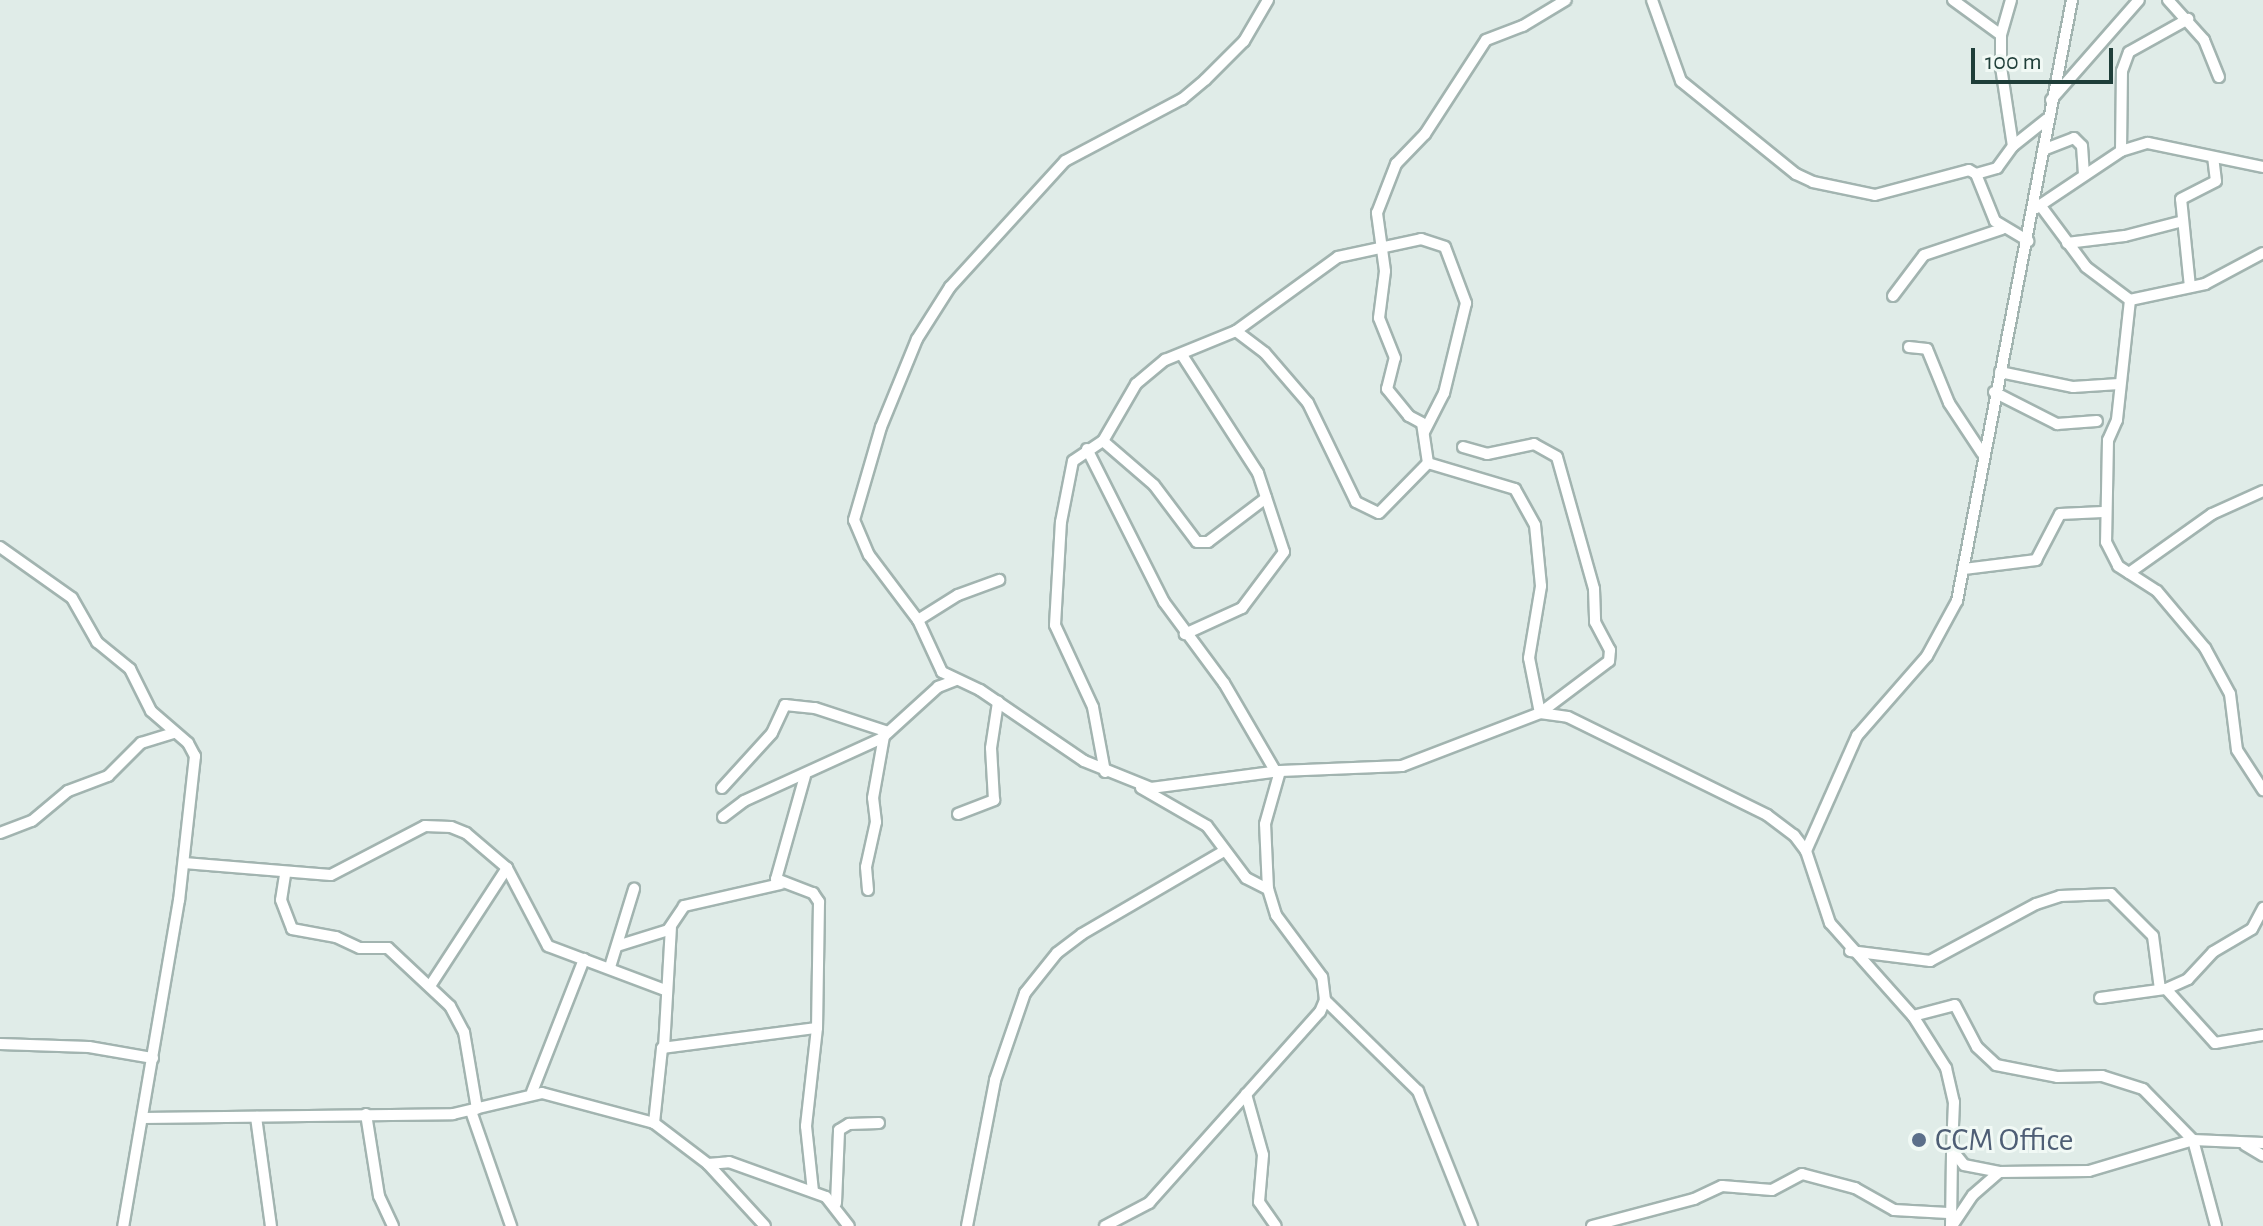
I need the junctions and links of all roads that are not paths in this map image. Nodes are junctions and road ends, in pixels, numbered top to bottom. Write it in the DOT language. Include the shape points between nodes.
graph roads {
  1 [pos="1268,0"];
  2 [pos="1566,0"];
  3 [pos="1652,0"];
  4 [pos="1953,0"];
  5 [pos="2011,0"];
  6 [pos="2072,0"];
  7 [pos="2139,0"];
  8 [pos="2168,0"];
  9 [pos="2188,19"];
  10 [pos="2001,35"];
  11 [pos="2219,77"];
  12 [pos="2051,101"];
  13 [pos="2047,119"];
  14 [pos="2013,146"];
  15 [pos="2043,150"];
  16 [pos="2121,151"];
  17 [pos="2213,158"];
  18 [pos="2263,167"];
  19 [pos="2084,173"];
  20 [pos="1976,174"];
  21 [pos="2037,207"];
  22 [pos="2183,221"];
  23 [pos="2002,229"];
  24 [pos="2028,241"];
  25 [pos="2067,243"];
  26 [pos="1379,245"];
  27 [pos="2263,253"];
  28 [pos="2190,287"];
  29 [pos="1893,296"];
  30 [pos="2130,300"];
  31 [pos="1236,331"];
  32 [pos="1909,347"];
  33 [pos="1182,355"];
  34 [pos="2000,372"];
  35 [pos="2119,384"];
  36 [pos="1994,392"];
  37 [pos="2097,421"];
  38 [pos="1424,432"];
  39 [pos="1103,441"];
  40 [pos="1463,447"];
  41 [pos="1087,449"];
  42 [pos="1982,453"];
  43 [pos="1428,463"];
  44 [pos="2263,491"];
  45 [pos="1266,498"];
  46 [pos="2103,512"];
  47 [pos="0,547"];
  48 [pos="1964,569"];
  49 [pos="2129,573"];
  50 [pos="999,580"];
  51 [pos="918,620"];
  52 [pos="1185,634"];
  53 [pos="957,679"];
  54 [pos="998,702"];
  55 [pos="1540,713"];
  56 [pos="174,733"];
  57 [pos="886,734"];
  58 [pos="1277,770"];
  59 [pos="1105,772"];
  60 [pos="805,776"];
  61 [pos="1140,787"];
  62 [pos="722,788"];
  63 [pos="2263,790"];
  64 [pos="958,814"];
  65 [pos="723,817"];
  66 [pos="0,833"];
  67 [pos="1224,851"];
  68 [pos="1806,851"];
  69 [pos="184,863"];
  70 [pos="507,868"];
  71 [pos="285,875"];
  72 [pos="781,884"];
  73 [pos="634,889"];
  74 [pos="1268,889"];
  75 [pos="868,890"];
  76 [pos="2263,908"];
  77 [pos="671,928"];
  78 [pos="617,946"];
  79 [pos="1850,951"];
  80 [pos="584,959"];
  81 [pos="610,967"];
  82 [pos="430,986"];
  83 [pos="2163,989"];
  84 [pos="665,990"];
  85 [pos="2100,998"];
  86 [pos="1325,1000"];
  87 [pos="1913,1016"];
  88 [pos="817,1028"];
  89 [pos="2262,1037"];
  90 [pos="0,1044"];
  91 [pos="664,1048"];
  92 [pos="153,1058"];
  93 [pos="532,1092"];
  94 [pos="1246,1094"];
  95 [pos="474,1110"];
  96 [pos="366,1114"];
  97 [pos="256,1117"];
  98 [pos="143,1118"];
  99 [pos="654,1123"];
  100 [pos="879,1123"];
  101 [pos="2193,1140"];
  102 [pos="2263,1143"];
  103 [pos="2245,1145"];
  104 [pos="1952,1150"];
  105 [pos="2263,1156"];
  106 [pos="708,1164"];
  107 [pos="1999,1172"];
  108 [pos="813,1192"];
  109 [pos="836,1203"];
  110 [pos="1948,1213"];
  111 [pos="123,1226"];
  112 [pos="271,1226"];
  113 [pos="393,1226"];
  114 [pos="511,1226"];
  115 [pos="765,1226"];
  116 [pos="849,1226"];
  117 [pos="967,1226"];
  118 [pos="1105,1226"];
  119 [pos="1276,1226"];
  120 [pos="1472,1226"];
  121 [pos="1592,1226"];
  122 [pos="1952,1226"];
  123 [pos="2216,1226"];
  1 -- 51 [label="street" via="1244,41 1182,99 1065,161 927,319 881,427 854,520 869,555"];
  2 -- 26 [label="street" via="1523,26 1493,34 1478,48 1425,134 1396,164 1377,213"];
  3 -- 20 [label="street" via="1681,81 1796,174 1875,195 1961,170"];
  4 -- 10 [label="street"];
  5 -- 10 [label="street"];
  6 -- 12 [label="street"];
  7 -- 12 [label="street"];
  8 -- 9 [label="street"];
  9 -- 11 [label="street" via="2212,53"];
  9 -- 16 [label="street" via="2129,52 2122,71"];
  10 -- 14 [label="street"];
  12 -- 13 [label="street"];
  13 -- 14 [label="street"];
  13 -- 15 [label="street"];
  14 -- 20 [label="street" via="1997,168"];
  15 -- 19 [label="street" via="2074,138 2082,146"];
  15 -- 21 [label="street"];
  16 -- 17 [label="street" via="2158,143"];
  16 -- 19 [label="street"];
  17 -- 18 [label="street"];
  17 -- 22 [label="street" via="2216,181 2182,195"];
  19 -- 21 [label="street"];
  20 -- 23 [label="street"];
  21 -- 24 [label="street"];
  21 -- 25 [label="street"];
  22 -- 25 [label="street"];
  22 -- 28 [label="street"];
  23 -- 24 [label="street"];
  23 -- 29 [label="street" via="1924,255"];
  24 -- 34 [label="street"];
  25 -- 30 [label="street" via="2094,274"];
  26 -- 31 [label="street" via="1329,262"];
  26 -- 38 [label="street" via="1385,271 1379,318 1395,358 1387,389 1409,416 1422,423"];
  26 -- 38 [label="street" via="1421,239 1445,247 1465,296 1450,372"];
  27 -- 28 [label="street"];
  28 -- 30 [label="street"];
  30 -- 35 [label="street"];
  31 -- 33 [label="street"];
  31 -- 43 [label="street" via="1265,353 1308,403 1356,502 1379,513"];
  32 -- 42 [label="street" via="1927,349 1949,403"];
  33 -- 39 [label="street" via="1155,366 1136,384"];
  33 -- 45 [label="street" via="1240,441"];
  34 -- 35 [label="street" via="2073,387"];
  34 -- 36 [label="street"];
  35 -- 46 [label="street"];
  36 -- 37 [label="street" via="2057,424"];
  36 -- 42 [label="street"];
  38 -- 43 [label="street"];
  39 -- 41 [label="street"];
  39 -- 45 [label="street" via="1154,485 1197,542 1208,542"];
  40 -- 55 [label="street" via="1487,454 1534,444 1557,457 1594,589 1595,622 1610,650 1609,661"];
  41 -- 52 [label="street" via="1129,540"];
  41 -- 59 [label="street" via="1070,467 1064,495 1055,625 1093,707"];
  42 -- 48 [label="street"];
  43 -- 55 [label="street" via="1443,472 1515,489 1532,517 1539,539 1541,586 1529,658"];
  44 -- 49 [label="street" via="2212,514"];
  45 -- 52 [label="street" via="1283,556 1242,608"];
  46 -- 48 [label="street" via="2060,514 2036,560"];
  46 -- 49 [label="street" via="2111,559"];
  47 -- 56 [label="street" via="72,598 97,642 130,669 151,711"];
  48 -- 68 [label="street" via="1957,601 1927,656 1857,736"];
  49 -- 63 [label="street" via="2181,616 2222,675 2237,750"];
  50 -- 51 [label="street" via="958,595"];
  51 -- 53 [label="street" via="936,664"];
  52 -- 58 [label="street" via="1224,683"];
  53 -- 54 [label="street"];
  53 -- 57 [label="street" via="938,687"];
  54 -- 59 [label="street"];
  54 -- 64 [label="street" via="991,748 994,800"];
  55 -- 58 [label="street" via="1402,766"];
  55 -- 68 [label="street" via="1568,717 1767,815"];
  56 -- 66 [label="street" via="141,743 108,776 68,791 32,821"];
  56 -- 69 [label="street" via="195,756"];
  57 -- 60 [label="street"];
  57 -- 62 [label="street" via="815,708 785,705 772,733"];
  57 -- 75 [label="street" via="873,798 876,820 866,867"];
  58 -- 61 [label="street"];
  58 -- 74 [label="street" via="1265,824"];
  59 -- 61 [label="street"];
  60 -- 65 [label="street" via="744,801"];
  60 -- 72 [label="street" via="776,873"];
  61 -- 67 [label="street" via="1207,826"];
  67 -- 74 [label="street" via="1246,878"];
  67 -- 117 [label="street" via="1082,934 1057,953 1025,993 995,1080"];
  68 -- 79 [label="street" via="1830,923"];
  69 -- 71 [label="street"];
  69 -- 92 [label="street"];
  70 -- 71 [label="street" via="466,833 437,824 413,831 340,874"];
  70 -- 80 [label="street" via="546,944"];
  70 -- 82 [label="street"];
  71 -- 82 [label="street" via="281,900 292,929 336,937 360,948 388,948"];
  72 -- 77 [label="street" via="684,906"];
  72 -- 88 [label="street" via="813,893 819,902"];
  73 -- 78 [label="street"];
  74 -- 86 [label="street" via="1276,915 1322,977"];
  76 -- 83 [label="street" via="2252,929"];
  77 -- 78 [label="street"];
  77 -- 84 [label="street"];
  78 -- 81 [label="street"];
  79 -- 83 [label="street" via="1930,961 2036,904 2060,896 2111,894 2153,936"];
  79 -- 87 [label="street"];
  80 -- 81 [label="street"];
  80 -- 93 [label="street"];
  81 -- 84 [label="street"];
  82 -- 95 [label="street" via="450,1006 464,1032"];
  83 -- 85 [label="street"];
  83 -- 89 [label="street" via="2215,1043"];
  84 -- 91 [label="street"];
  86 -- 94 [label="street"];
  86 -- 120 [label="street" via="1418,1091"];
  87 -- 101 [label="street" via="1955,1005 1977,1047 1996,1065 2128,1083 2161,1105"];
  87 -- 104 [label="street" via="1953,1087"];
  88 -- 91 [label="street"];
  88 -- 108 [label="street" via="806,1126"];
  90 -- 92 [label="street" via="89,1047"];
  91 -- 99 [label="street"];
  92 -- 98 [label="street"];
  93 -- 95 [label="street"];
  93 -- 99 [label="street"];
  94 -- 118 [label="street" via="1149,1203"];
  94 -- 119 [label="street" via="1263,1155 1259,1202"];
  95 -- 96 [label="street"];
  95 -- 114 [label="street"];
  96 -- 97 [label="street"];
  96 -- 113 [label="street" via="379,1196"];
  97 -- 98 [label="street"];
  97 -- 112 [label="street"];
  98 -- 111 [label="street"];
  99 -- 106 [label="street"];
  100 -- 109 [label="street" via="849,1124 839,1130"];
  101 -- 103 [label="street"];
  101 -- 107 [label="street" via="2089,1171"];
  101 -- 123 [label="street"];
  102 -- 103 [label="street"];
  103 -- 105 [label="street"];
  104 -- 107 [label="street" via="1964,1165"];
  104 -- 110 [label="street"];
  106 -- 108 [label="street" via="729,1162"];
  106 -- 115 [label="street"];
  107 -- 122 [label="street" via="1973,1195"];
  108 -- 109 [label="street"];
  109 -- 116 [label="street"];
  110 -- 121 [label="street" via="1894,1210 1855,1188 1802,1174 1772,1190 1722,1186 1694,1199"];
  110 -- 122 [label="street"];
}
